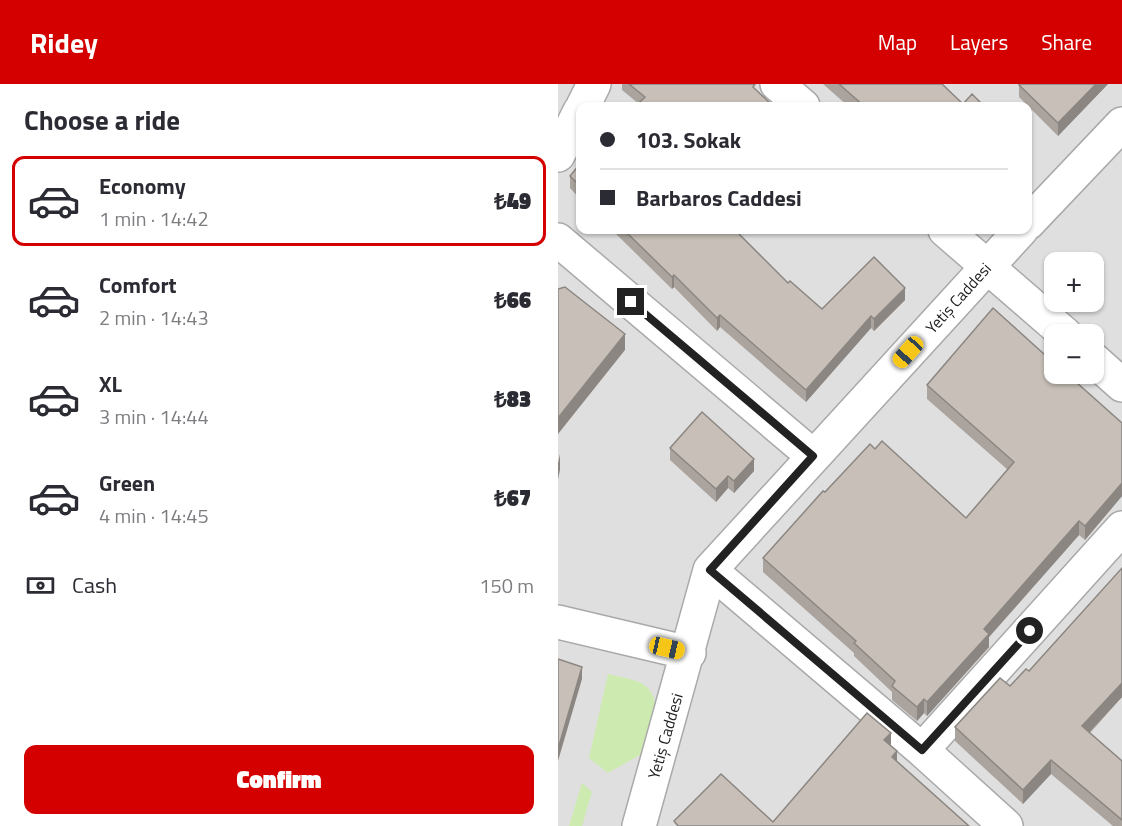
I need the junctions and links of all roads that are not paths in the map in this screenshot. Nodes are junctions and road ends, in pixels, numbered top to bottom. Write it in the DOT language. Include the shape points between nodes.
graph roads {
  1 [pos="594,84"];
  2 [pos="777,84"];
  3 [pos="585,102"];
  4 [pos="798,102"];
  5 [pos="576,119"];
  6 [pos="1122,124"];
  7 [pos="558,155"];
  8 [pos="1032,219"];
  9 [pos="950,234"];
  10 [pos="1017,234"];
  11 [pos="558,240"];
  12 [pos="987,266"];
  13 [pos="1054,324"];
  14 [pos="1104,369"];
  15 [pos="1122,386"];
  16 [pos="813,456"];
  17 [pos="1122,528"];
  18 [pos="710,570"];
  19 [pos="558,622"];
  20 [pos="688,653"];
  21 [pos="922,750"];
  22 [pos="639,826"];
  23 [pos="1006,826"];
  1 -- 3 [label="street"];
  2 -- 4 [label="street"];
  5 -- 7 [label="street"];
  6 -- 8 [label="street"];
  9 -- 12 [label="street"];
  10 -- 12 [label="street, Yetiş Caddesi"];
  11 -- 16 [label="street"];
  12 -- 13 [label="street"];
  12 -- 16 [label="street, Yetiş Caddesi"];
  14 -- 15 [label="street"];
  16 -- 18 [label="street, Yetiş Caddesi"];
  17 -- 21 [label="street"];
  18 -- 20 [label="street, Yetiş Caddesi"];
  18 -- 21 [label="street"];
  19 -- 20 [label="street"];
  20 -- 22 [label="street, Yetiş Caddesi"];
  21 -- 23 [label="street"];
}
